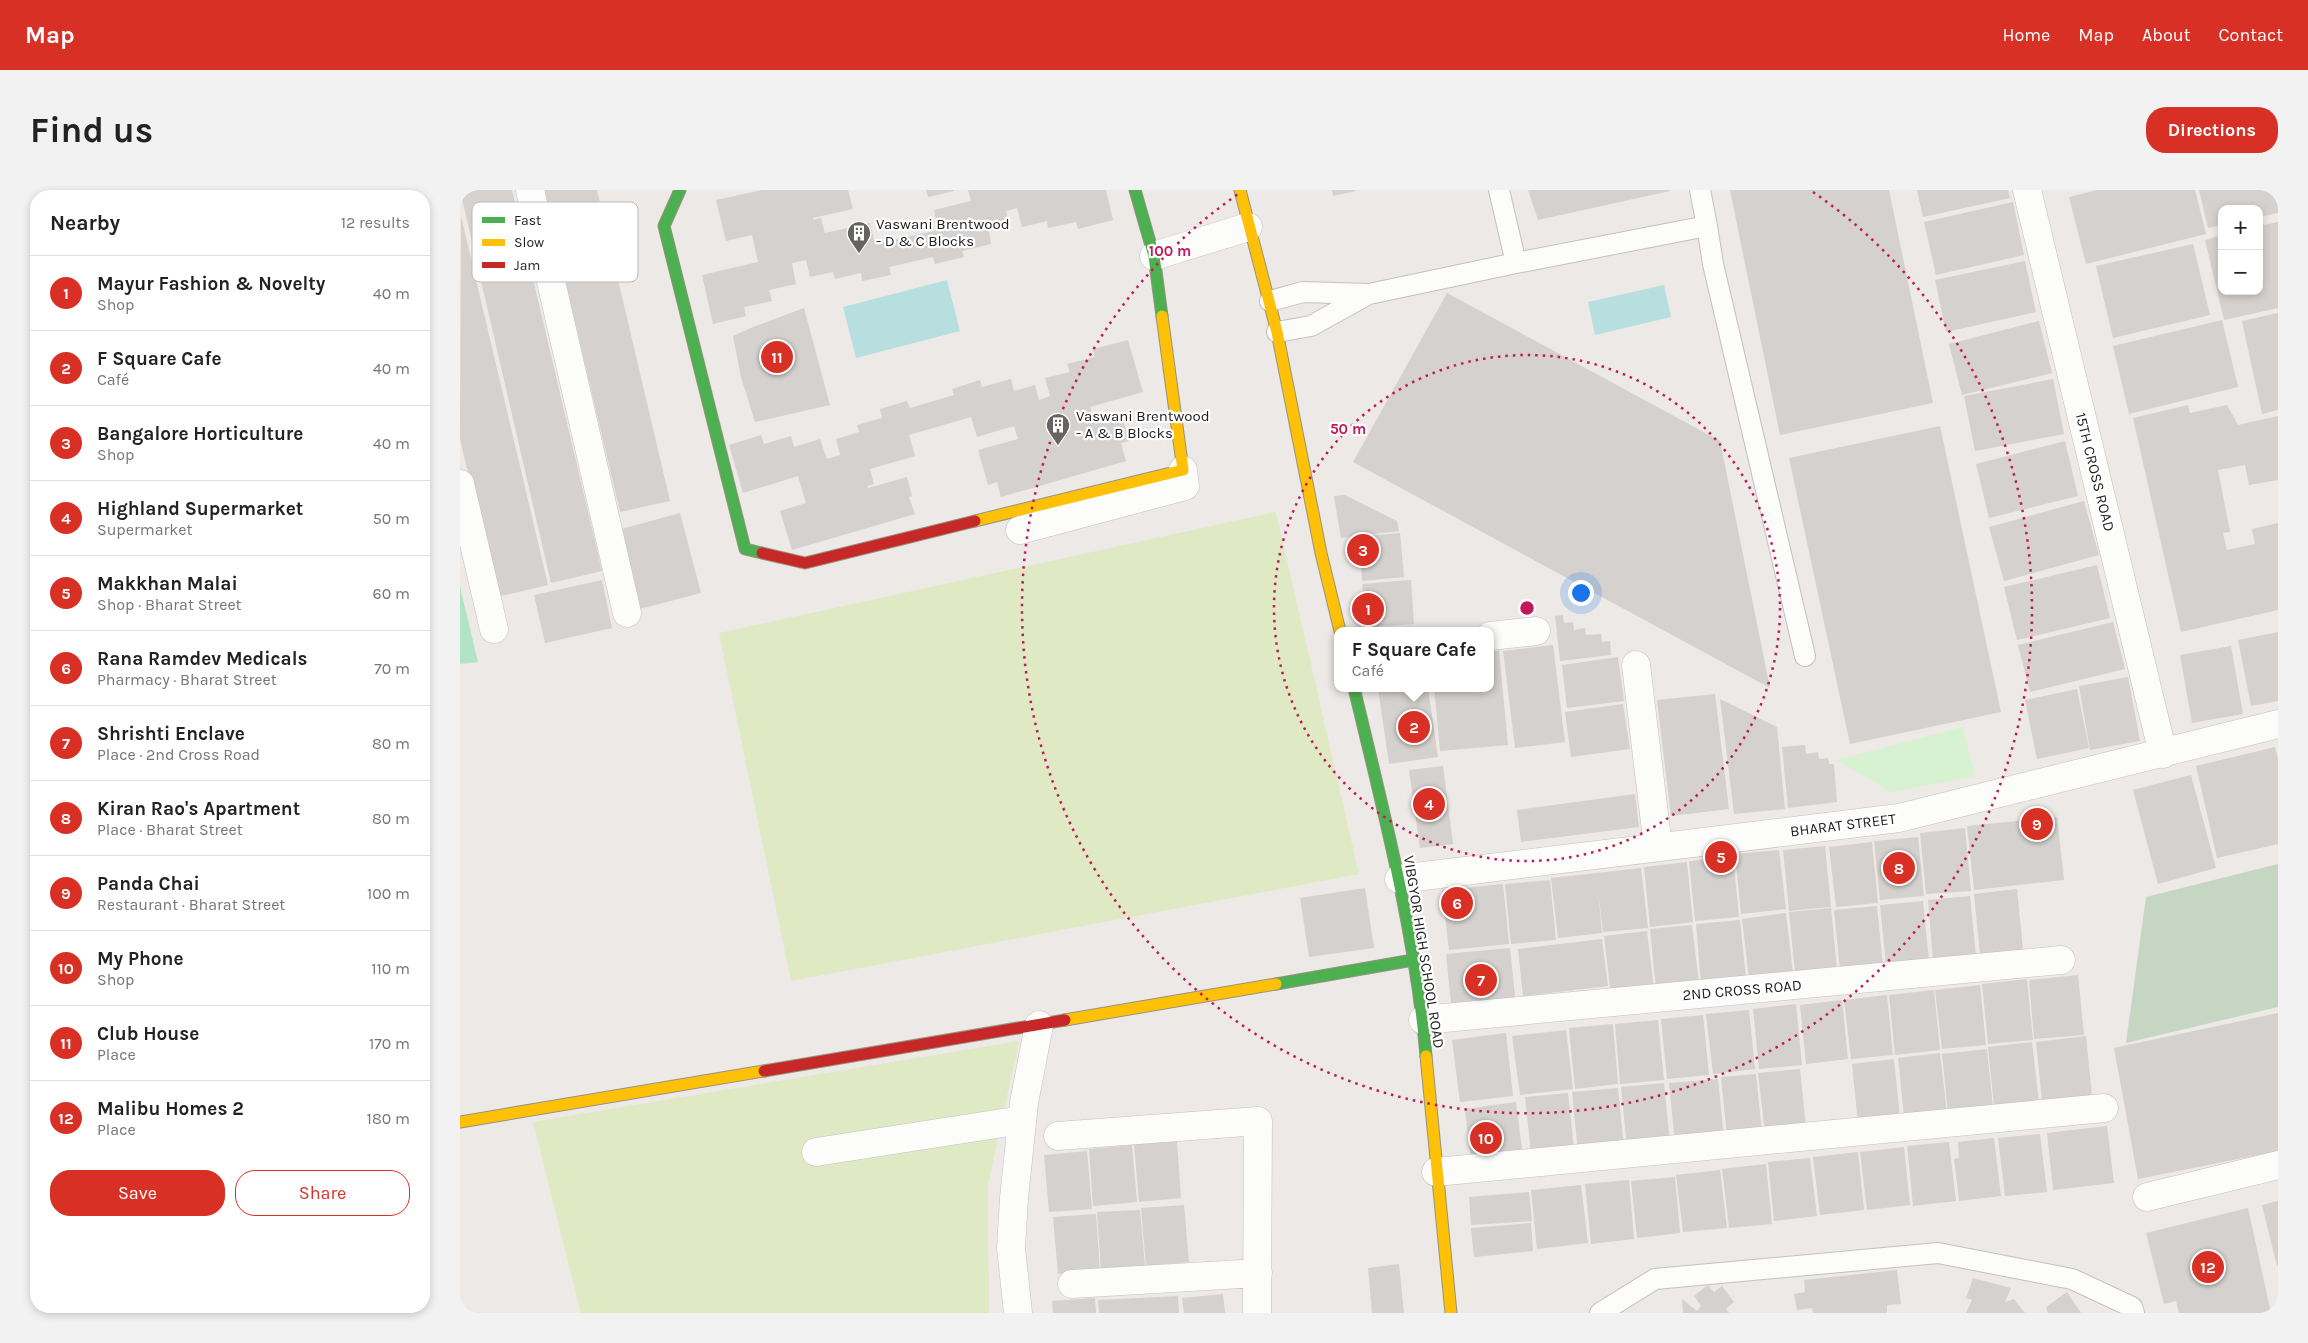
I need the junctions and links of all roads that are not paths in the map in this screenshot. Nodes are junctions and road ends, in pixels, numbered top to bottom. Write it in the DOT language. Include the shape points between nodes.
graph roads {
  1 [pos="680,190"];
  2 [pos="1135,190"];
  3 [pos="1240,190"];
  4 [pos="1499,190"];
  5 [pos="1700,190"];
  6 [pos="2027,190"];
  7 [pos="1707,226"];
  8 [pos="1248,227"];
  9 [pos="1154,256"];
  10 [pos="1516,263"];
  11 [pos="551,282"];
  12 [pos="1369,294"];
  13 [pos="1270,301"];
  14 [pos="1277,332"];
  15 [pos="1183,470"];
  16 [pos="460,484"];
  17 [pos="1020,530"];
  18 [pos="627,613"];
  19 [pos="1339,627"];
  20 [pos="494,629"];
  21 [pos="1536,631"];
  22 [pos="1494,636"];
  23 [pos="1805,656"];
  24 [pos="1636,665"];
  25 [pos="1355,692"];
  26 [pos="2278,724"];
  27 [pos="2163,754"];
  28 [pos="1658,847"];
  29 [pos="1399,879"];
  30 [pos="1413,960"];
  31 [pos="2061,960"];
  32 [pos="1423,1020"];
  33 [pos="1039,1025"];
  34 [pos="2104,1108"];
  35 [pos="1022,1120"];
  36 [pos="460,1122"];
  37 [pos="1058,1136"];
  38 [pos="816,1152"];
  39 [pos="2278,1165"];
  40 [pos="1436,1172"];
  41 [pos="2148,1197"];
  42 [pos="1258,1273"];
  43 [pos="1072,1284"];
  44 [pos="1018,1313"];
  45 [pos="1258,1313"];
  46 [pos="1451,1313"];
  47 [pos="1600,1313"];
  48 [pos="2134,1313"];
  1 -- 15 [label="street" via="664,226 745,549 805,563"];
  2 -- 9 [label="street"];
  3 -- 8 [label="street"];
  4 -- 10 [label="lane"];
  5 -- 7 [label="lane"];
  6 -- 27 [label="street, 15TH CROSS ROAD"];
  7 -- 10 [label="lane"];
  7 -- 23 [label="lane" via="1712,264"];
  8 -- 9 [label="street"];
  8 -- 13 [label="street"];
  9 -- 15 [label="street"];
  10 -- 12 [label="lane"];
  11 -- 18 [label="street"];
  12 -- 13 [label="lane" via="1303,292"];
  12 -- 14 [label="lane" via="1311,326"];
  13 -- 14 [label="street"];
  14 -- 19 [label="street"];
  15 -- 17 [label="street" via="1185,486"];
  16 -- 20 [label="street"];
  21 -- 22 [label="street"];
  24 -- 28 [label="street"];
  25 -- 29 [label="street, VIBGYOR HIGH SCHOOL ROAD"];
  26 -- 27 [label="street, BHARAT STREET"];
  27 -- 28 [label="street, BHARAT STREET" via="1899,818"];
  28 -- 29 [label="street, BHARAT STREET"];
  29 -- 30 [label="street, VIBGYOR HIGH SCHOOL ROAD"];
  30 -- 32 [label="street, VIBGYOR HIGH SCHOOL ROAD"];
  30 -- 33 [label="street"];
  31 -- 32 [label="street, 2ND CROSS ROAD"];
  32 -- 40 [label="street, VIBGYOR HIGH SCHOOL ROAD"];
  33 -- 35 [label="street"];
  33 -- 36 [label="street"];
  34 -- 40 [label="street"];
  35 -- 38 [label="street"];
  35 -- 44 [label="street" via="1011,1248"];
  37 -- 42 [label="street" via="1258,1121"];
  39 -- 41 [label="street"];
  40 -- 46 [label="street, VIBGYOR HIGH SCHOOL ROAD"];
  42 -- 43 [label="street"];
  42 -- 45 [label="street"];
  47 -- 48 [label="lane" via="1655,1279 1938,1253 2072,1279 2132,1307"];
}
